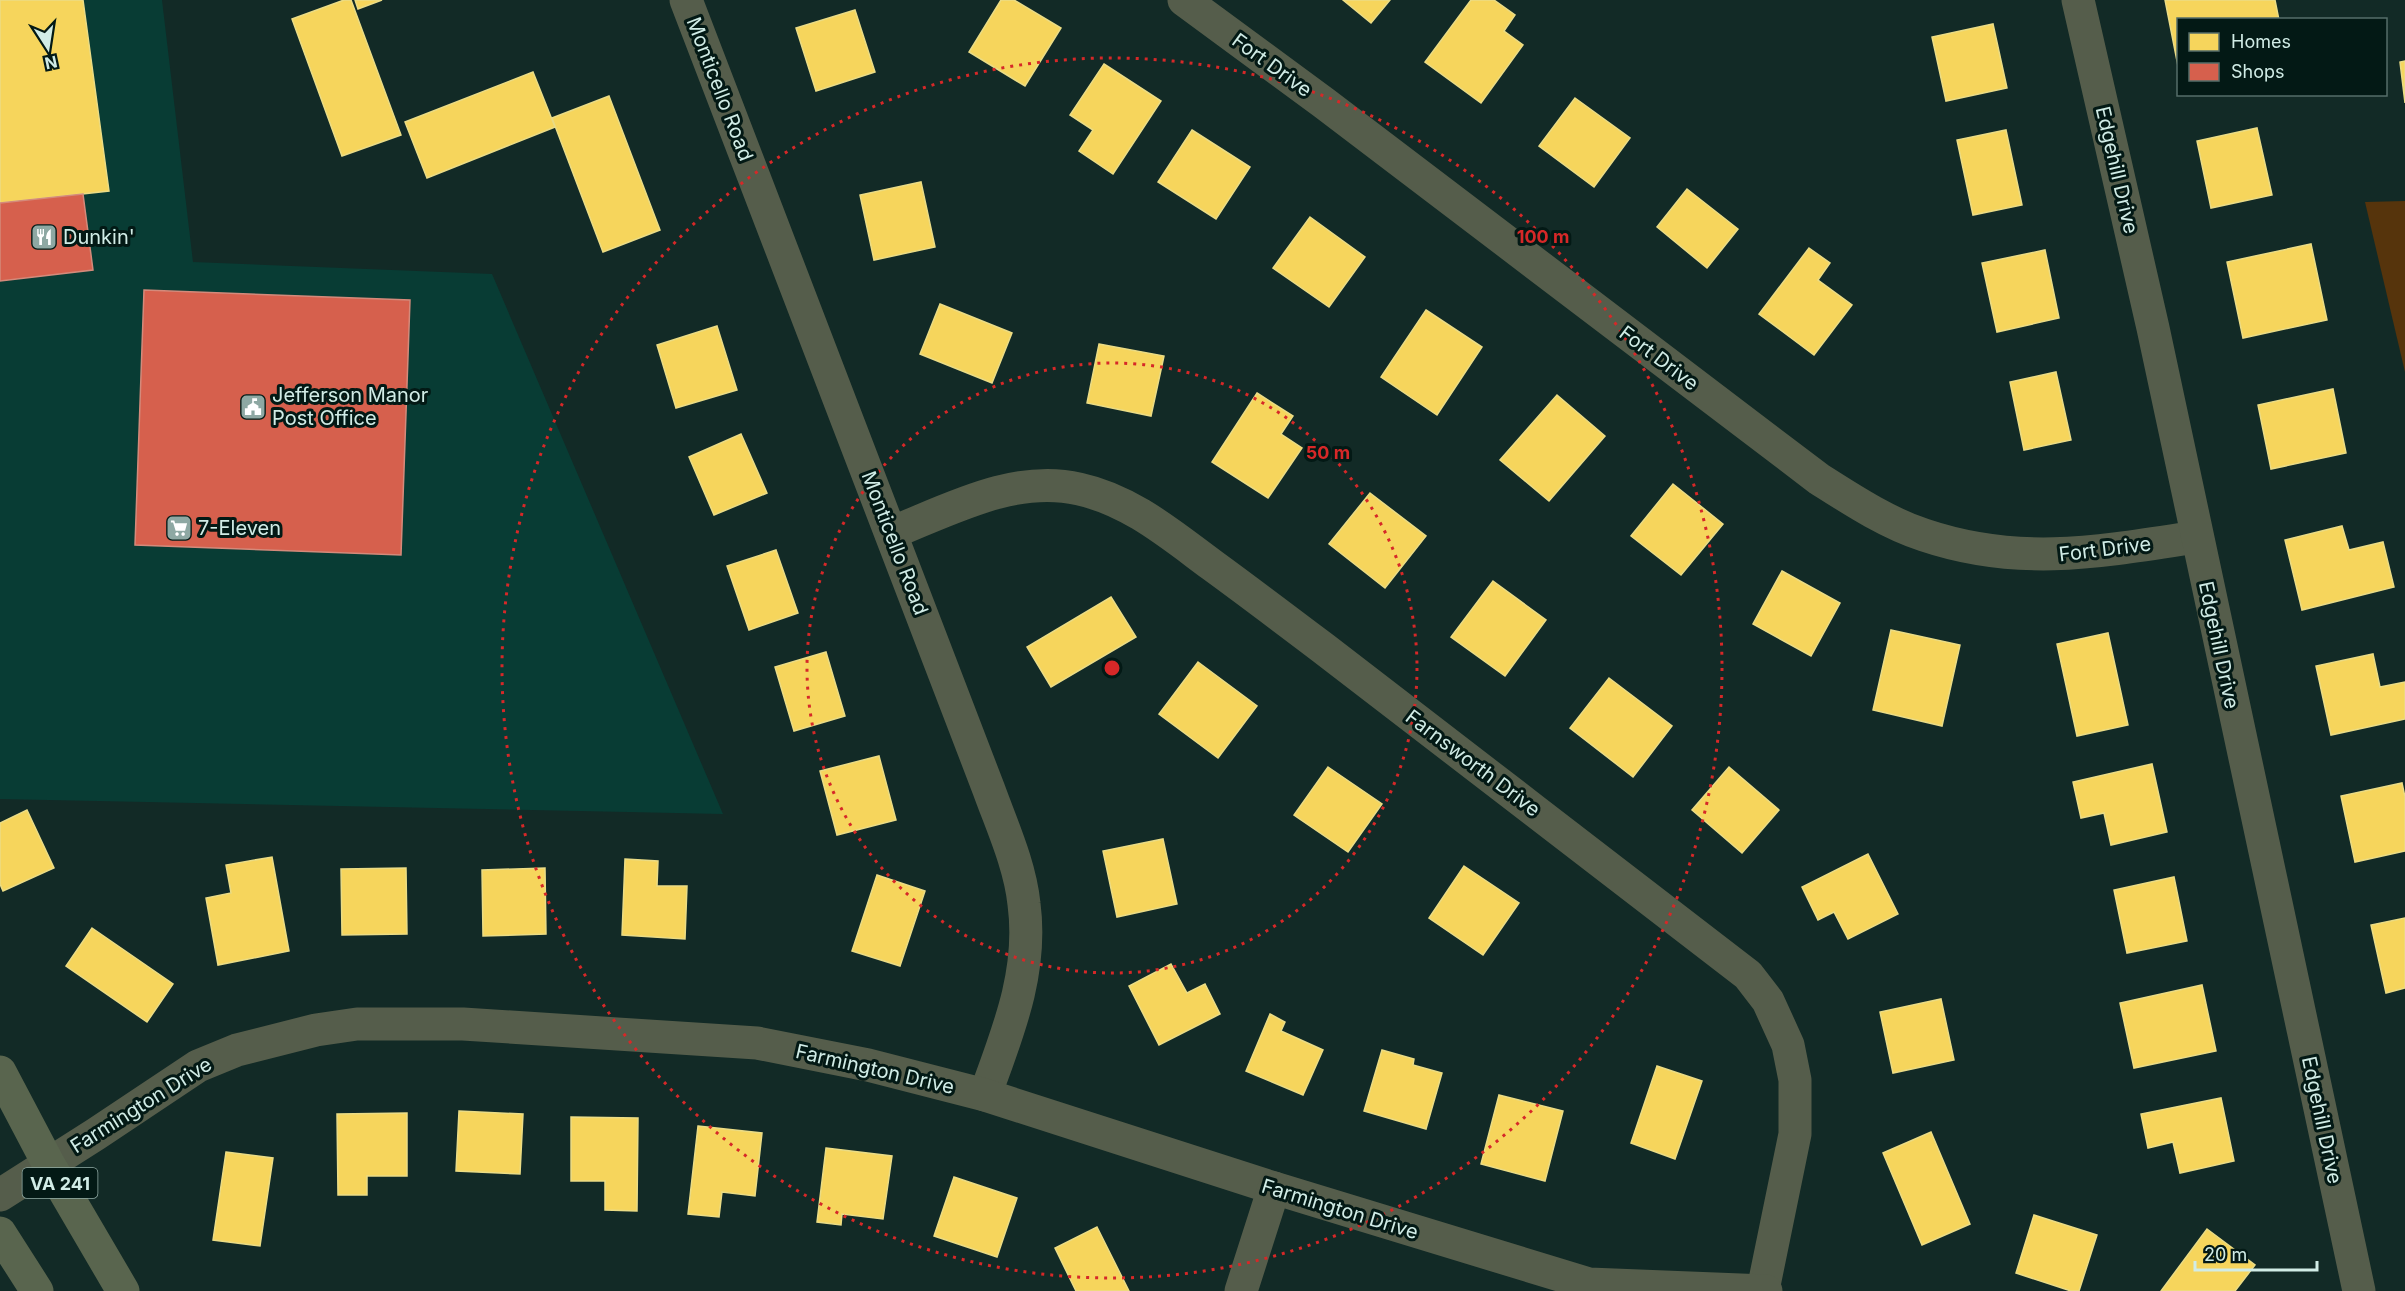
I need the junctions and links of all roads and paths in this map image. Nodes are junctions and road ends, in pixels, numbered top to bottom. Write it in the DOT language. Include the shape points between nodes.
graph roads {
  1 [pos="686,0"];
  2 [pos="1184,0"];
  3 [pos="2078,0"];
  4 [pos="891,533"];
  5 [pos="2196,537"];
  6 [pos="0,1072"];
  7 [pos="985,1095"];
  8 [pos="48,1163"];
  9 [pos="1274,1188"];
  10 [pos="0,1195"];
  11 [pos="0,1233"];
  12 [pos="37,1291"];
  13 [pos="123,1291"];
  14 [pos="1241,1291"];
  15 [pos="1765,1291"];
  16 [pos="2359,1291"];
  1 -- 4 [label="street, Monticello Road"];
  2 -- 5 [label="street, Fort Drive" via="1819,479 1868,509 1923,535 1985,552 2048,556"];
  3 -- 5 [label="street, Edgehill Drive"];
  4 -- 7 [label="street, Monticello Road" via="1017,867 1024,902 1027,941 1023,980"];
  4 -- 15 [label="street, Farnsworth Drive" via="983,496 1015,489 1052,485 1111,498 1146,517 1275,612 1748,975 1768,1001 1788,1045 1795,1080 1796,1134"];
  5 -- 16 [label="street, Edgehill Drive"];
  6 -- 8 [label="main road, VA 241"];
  7 -- 8 [label="street, Farmington Drive" via="868,1065 758,1043 464,1024 357,1024 316,1029 237,1050 198,1066"];
  7 -- 9 [label="street, Farmington Drive"];
  8 -- 10 [label="street, Farmington Drive"];
  8 -- 13 [label="main road, VA 241"];
  9 -- 14 [label="street"];
  9 -- 15 [label="street, Farmington Drive" via="1589,1284"];
  11 -- 12 [label="main road"];
}
